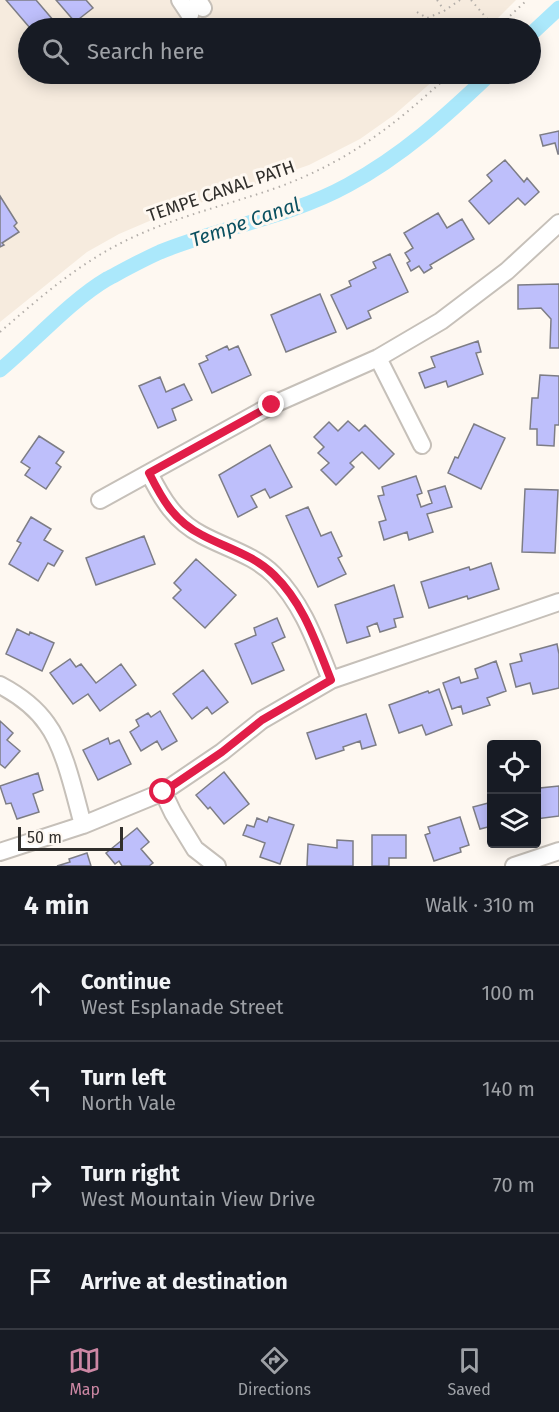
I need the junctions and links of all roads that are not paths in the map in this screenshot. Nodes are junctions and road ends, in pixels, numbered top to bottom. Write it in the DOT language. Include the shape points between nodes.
graph roads {
  1 [pos="180,0"];
  2 [pos="197,8"];
  3 [pos="559,223"];
  4 [pos="378,358"];
  5 [pos="422,445"];
  6 [pos="149,473"];
  7 [pos="100,500"];
  8 [pos="559,602"];
  9 [pos="331,680"];
  10 [pos="0,685"];
  11 [pos="163,792"];
  12 [pos="83,825"];
  13 [pos="559,851"];
  14 [pos="0,852"];
  15 [pos="217,866"];
  16 [pos="514,866"];
  1 -- 2 [label="street"];
  3 -- 4 [label="street" via="507,271 441,321"];
  4 -- 5 [label="street"];
  4 -- 6 [label="street" via="272,405"];
  6 -- 7 [label="street"];
  6 -- 9 [label="street" via="163,501 180,519 274,574 296,601"];
  8 -- 9 [label="street"];
  9 -- 11 [label="street" via="262,720"];
  10 -- 12 [label="street" via="47,724 59,747"];
  11 -- 12 [label="street"];
  11 -- 15 [label="street" via="195,849"];
  12 -- 14 [label="street"];
  13 -- 16 [label="street"];
}
